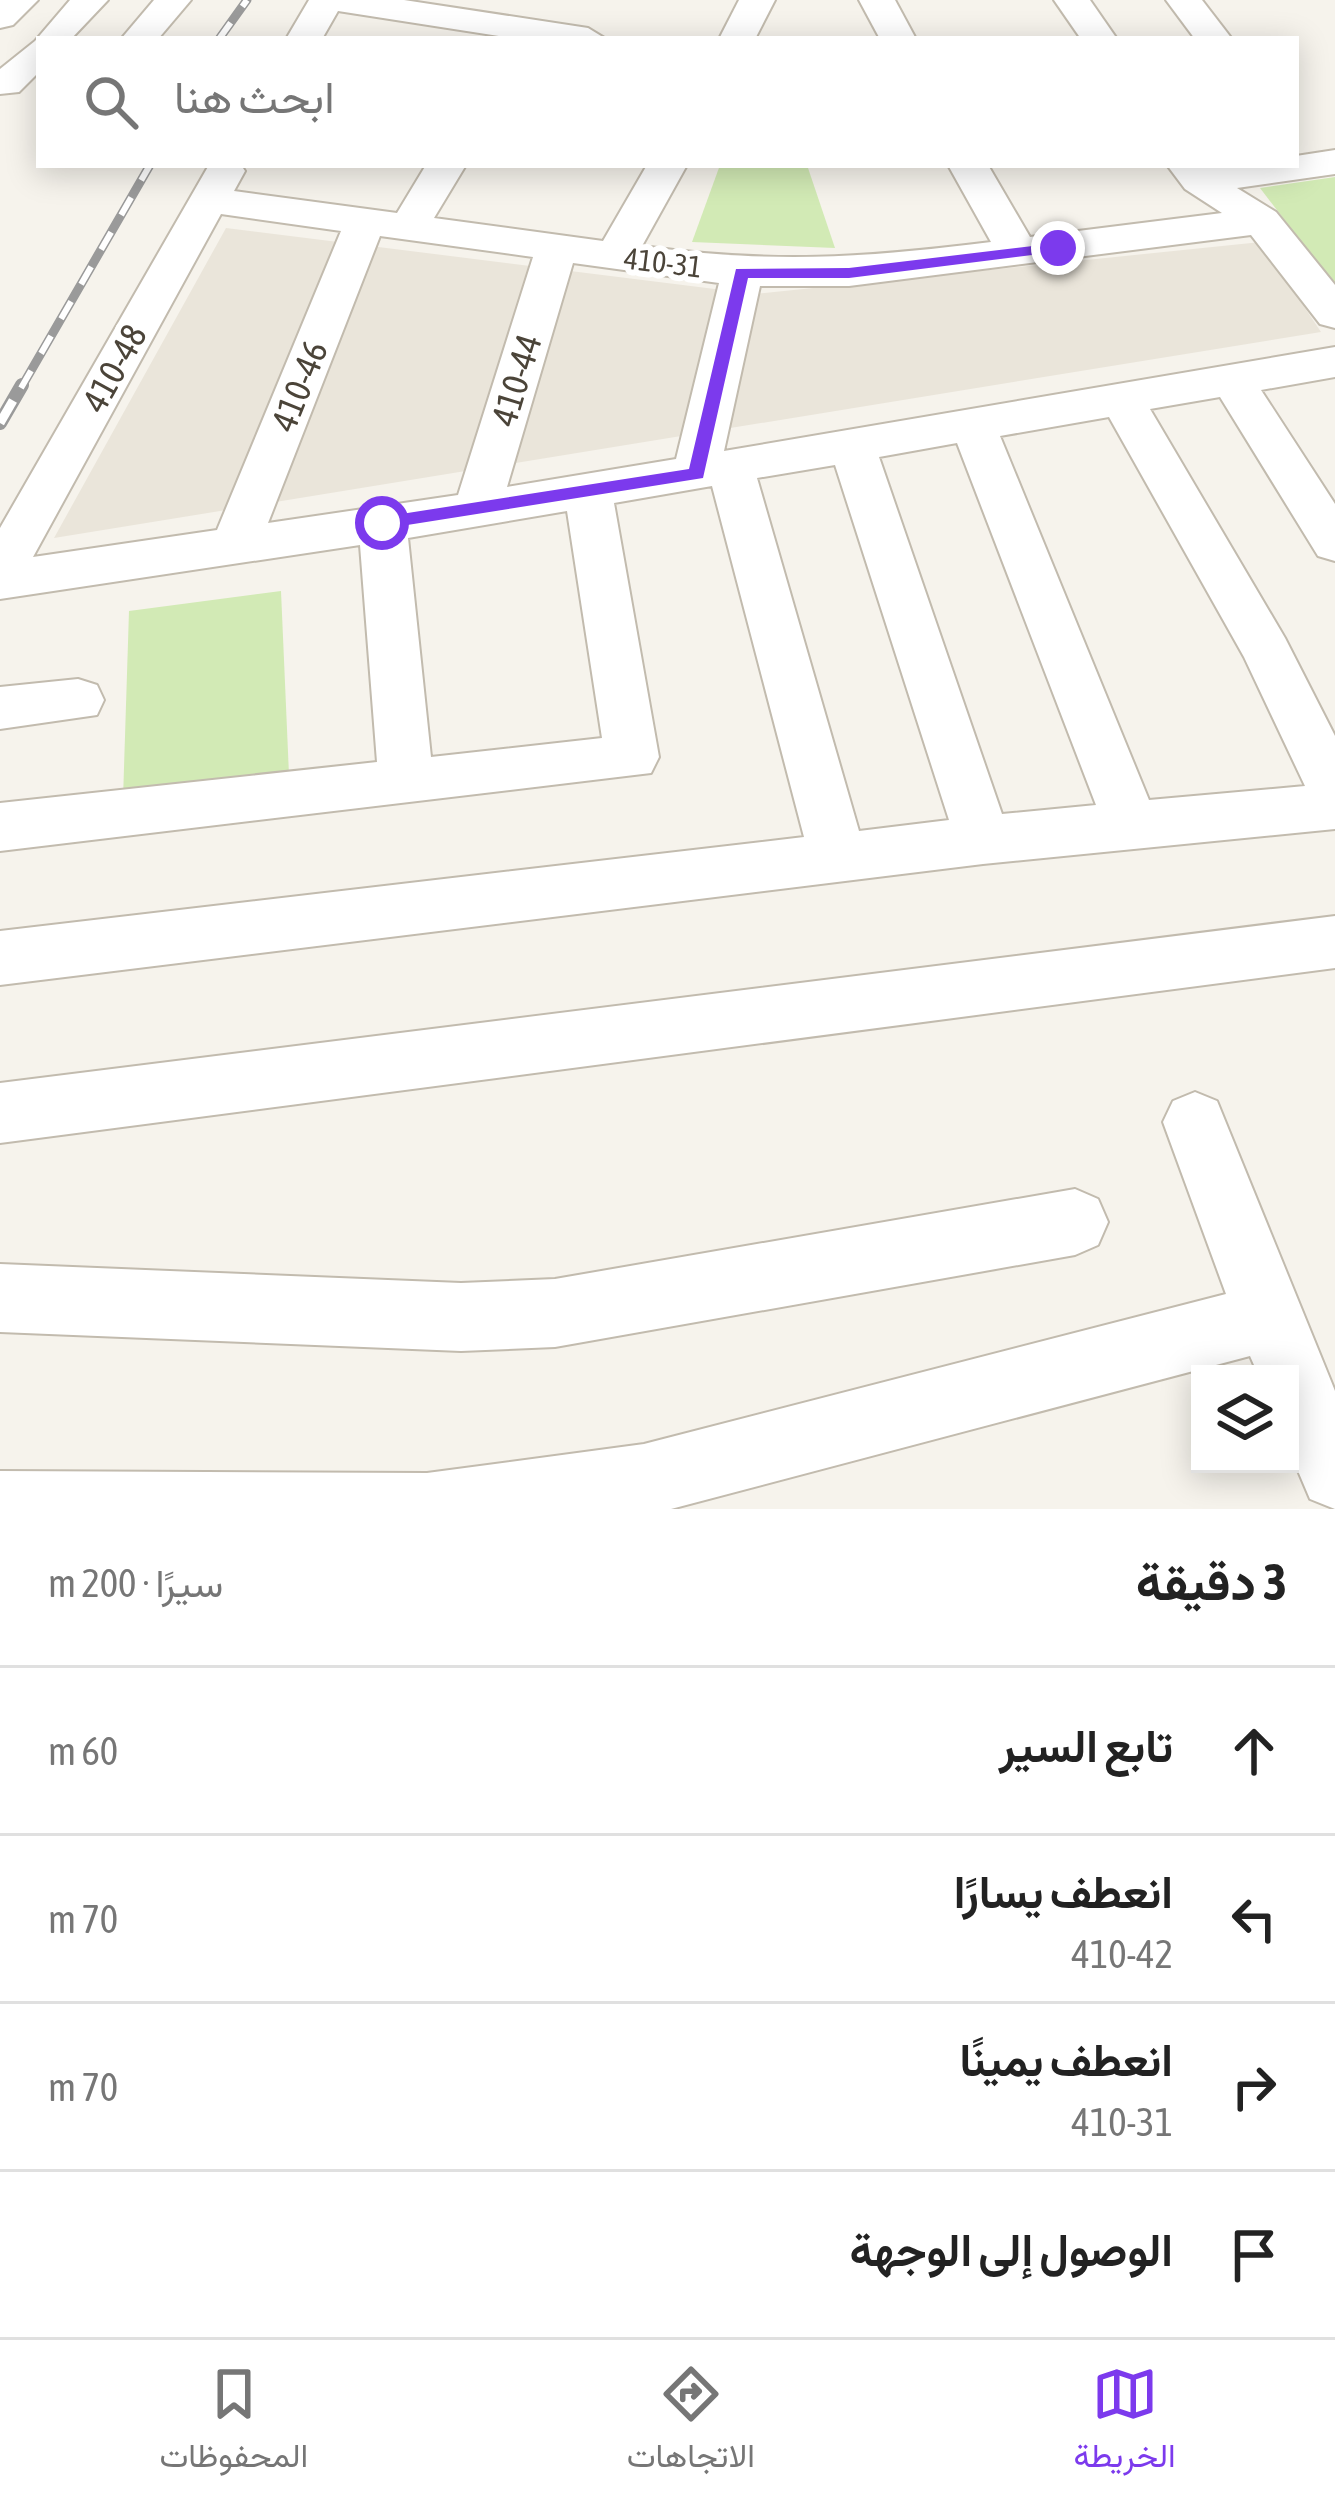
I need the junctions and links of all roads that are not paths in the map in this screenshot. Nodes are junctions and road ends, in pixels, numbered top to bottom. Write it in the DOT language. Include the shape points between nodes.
graph roads {
  1 [pos="20,0"];
  2 [pos="90,0"];
  3 [pos="173,0"];
  4 [pos="331,0"];
  5 [pos="757,0"];
  6 [pos="877,0"];
  7 [pos="1072,0"];
  8 [pos="1184,0"];
  9 [pos="0,17"];
  10 [pos="525,34"];
  11 [pos="54,36"];
  12 [pos="142,36"];
  13 [pos="306,36"];
  14 [pos="739,36"];
  15 [pos="896,36"];
  16 [pos="1097,36"];
  17 [pos="1212,36"];
  18 [pos="36,55"];
  19 [pos="15,86"];
  20 [pos="443,168"];
  21 [pos="666,168"];
  22 [pos="970,168"];
  23 [pos="1231,168"];
  24 [pos="1193,173"];
  25 [pos="219,182"];
  26 [pos="1262,221"];
  27 [pos="385,228"];
  28 [pos="556,250"];
  29 [pos="1018,253"];
  30 [pos="615,257"];
  31 [pos="742,273"];
  32 [pos="1335,314"];
  33 [pos="1335,362"];
  34 [pos="1232,381"];
  35 [pos="1123,402"];
  36 [pos="973,426"];
  37 [pos="852,446"];
  38 [pos="714,471"];
  39 [pos="588,491"];
  40 [pos="477,510"];
  41 [pos="382,523"];
  42 [pos="1335,544"];
  43 [pos="234,547"];
  44 [pos="0,576"];
  45 [pos="78,700"];
  46 [pos="0,709"];
  47 [pos="406,782"];
  48 [pos="1335,790"];
  49 [pos="1335,806"];
  50 [pos="1131,824"];
  51 [pos="0,827"];
  52 [pos="983,840"];
  53 [pos="838,857"];
  54 [pos="1335,942"];
  55 [pos="0,958"];
  56 [pos="0,1113"];
  57 [pos="1196,1122"];
  58 [pos="1075,1222"];
  59 [pos="0,1298"];
  60 [pos="1268,1317"];
  61 [pos="1335,1474"];
  62 [pos="0,1507"];
  1 -- 9 [label="street"];
  2 -- 11 [label="street"];
  3 -- 12 [label="street"];
  4 -- 10 [label="street"];
  4 -- 13 [label="street"];
  5 -- 14 [label="street"];
  6 -- 15 [label="street"];
  7 -- 16 [label="street"];
  8 -- 17 [label="street"];
  18 -- 19 [label="street"];
  20 -- 27 [label="street, 410-46"];
  21 -- 30 [label="street"];
  22 -- 29 [label="street"];
  23 -- 24 [label="street"];
  24 -- 26 [label="street"];
  25 -- 27 [label="street, 410-31"];
  25 -- 44 [label="street, 410-48"];
  26 -- 29 [label="street, 410-31"];
  26 -- 32 [label="street"];
  27 -- 28 [label="street, 410-31"];
  27 -- 43 [label="street, 410-46"];
  28 -- 30 [label="street, 410-31"];
  28 -- 40 [label="street, 410-44"];
  29 -- 31 [label="street, 410-31" via="849,273"];
  30 -- 31 [label="street, 410-31"];
  31 -- 38 [label="street"];
  33 -- 34 [label="street"];
  34 -- 35 [label="street"];
  34 -- 42 [label="street"];
  35 -- 36 [label="street"];
  35 -- 48 [label="street" via="1267,652"];
  36 -- 37 [label="street"];
  36 -- 50 [label="street"];
  37 -- 38 [label="street"];
  37 -- 52 [label="street"];
  38 -- 39 [label="street"];
  38 -- 53 [label="street"];
  39 -- 40 [label="street"];
  39 -- 47 [label="street" via="632,758"];
  40 -- 41 [label="street"];
  41 -- 43 [label="street"];
  41 -- 47 [label="street"];
  43 -- 44 [label="street"];
  45 -- 46 [label="street"];
  47 -- 51 [label="street"];
  49 -- 50 [label="street"];
  50 -- 52 [label="street"];
  52 -- 53 [label="street"];
  53 -- 55 [label="street"];
  54 -- 56 [label="street"];
  57 -- 60 [label="street"];
  58 -- 59 [label="street" via="555,1313 461,1317"];
  60 -- 61 [label="street"];
  60 -- 62 [label="street" via="644,1480 427,1509"];
}
